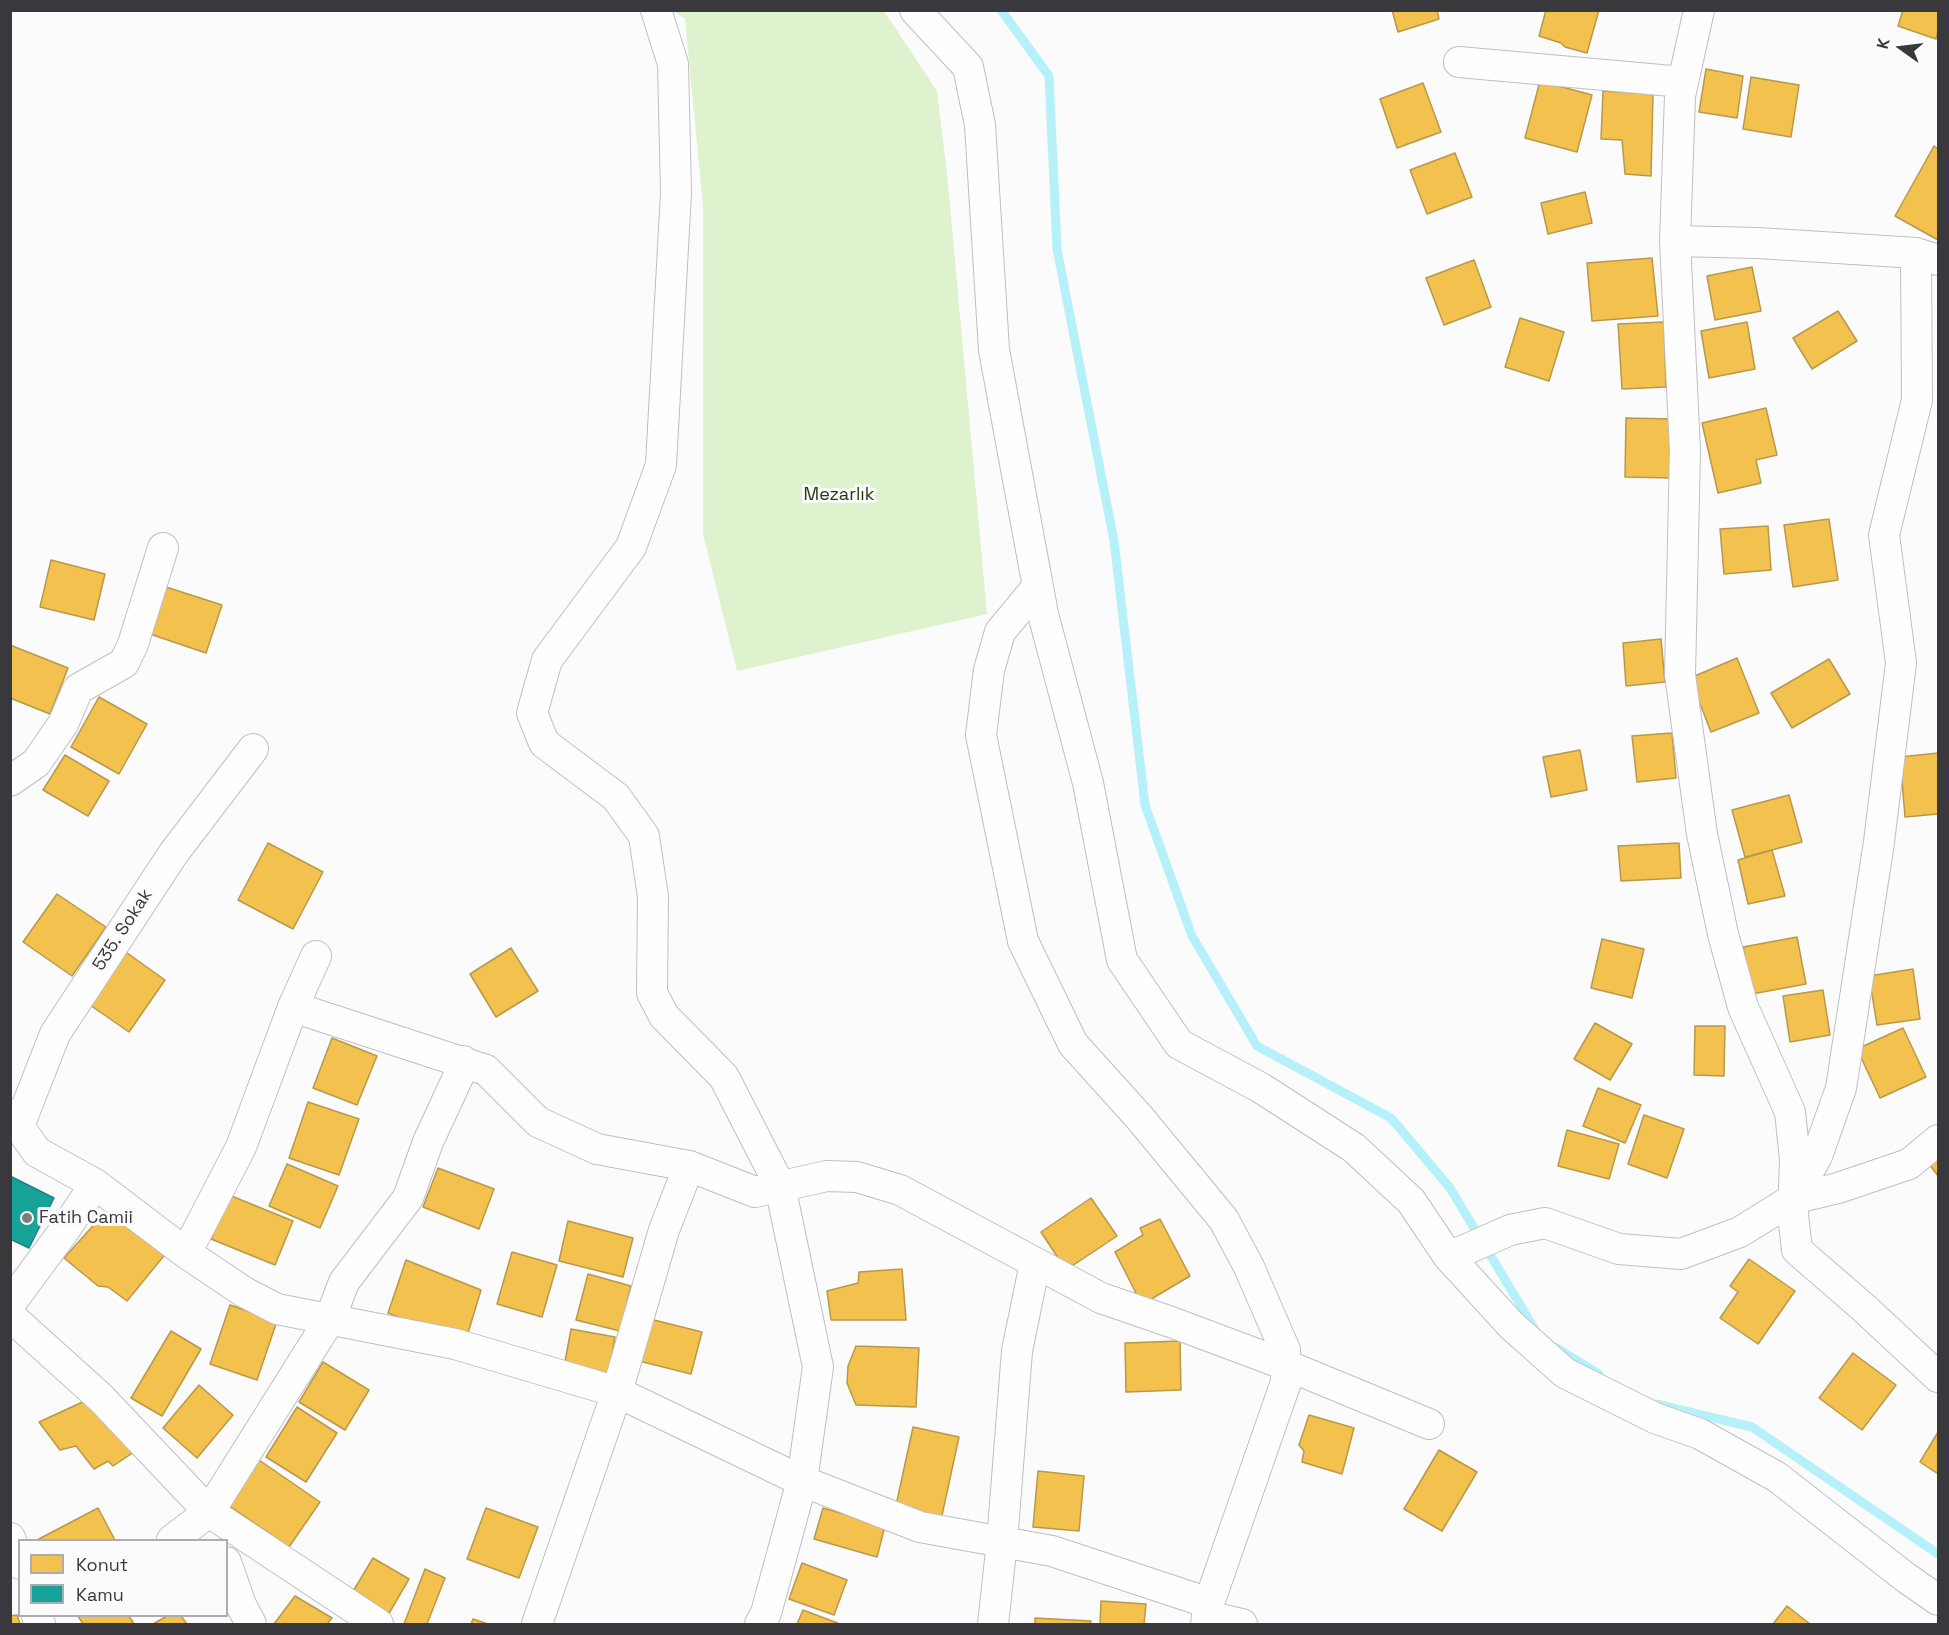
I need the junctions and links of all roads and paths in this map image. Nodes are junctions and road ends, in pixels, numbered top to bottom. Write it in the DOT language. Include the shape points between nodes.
graph roads {
  1 [pos="656,10"];
  2 [pos="915,10"];
  3 [pos="1699,10"];
  4 [pos="1459,62"];
  5 [pos="1683,82"];
  6 [pos="1675,241"];
  7 [pos="1927,256"];
  8 [pos="163,548"];
  9 [pos="1038,586"];
  10 [pos="253,749"];
  11 [pos="10,781"];
  12 [pos="316,956"];
  13 [pos="292,1007"];
  14 [pos="463,1061"];
  15 [pos="15,1120"];
  16 [pos="1938,1140"];
  17 [pos="689,1166"];
  18 [pos="95,1184"];
  19 [pos="780,1186"];
  20 [pos="1793,1199"];
  21 [pos="186,1253"];
  22 [pos="1457,1253"];
  23 [pos="1035,1263"];
  24 [pos="10,1304"];
  25 [pos="10,1316"];
  26 [pos="330,1319"];
  27 [pos="1286,1365"];
  28 [pos="1938,1377"];
  29 [pos="617,1392"];
  30 [pos="1429,1424"];
  31 [pos="802,1482"];
  32 [pos="209,1512"];
  33 [pos="10,1538"];
  34 [pos="173,1539"];
  35 [pos="219,1539"];
  36 [pos="1002,1542"];
  37 [pos="18,1559"];
  38 [pos="228,1568"];
  39 [pos="1938,1600"];
  40 [pos="1207,1614"];
  41 [pos="251,1624"];
  42 [pos="378,1624"];
  43 [pos="537,1624"];
  44 [pos="760,1624"];
  45 [pos="993,1624"];
  46 [pos="1242,1624"];
  1 -- 19 [label="street" via="673,64 676,193 661,465 630,547 547,660 532,713 544,742 616,797 644,836 653,897 652,993 664,1016 724,1077"];
  2 -- 9 [label="street" via="968,68 978,113 994,350"];
  3 -- 5 [label="street"];
  4 -- 5 [label="street"];
  5 -- 6 [label="street"];
  6 -- 7 [label="street"];
  6 -- 20 [label="street" via="1685,451 1680,675 1702,834 1723,934 1743,1007 1790,1112 1795,1159"];
  7 -- 20 [label="street" via="1917,400 1884,535 1901,663 1880,831 1841,1088 1817,1156"];
  8 -- 11 [label="street" via="124,663 78,689 63,724 36,763"];
  9 -- 22 [label="street" via="1088,783 1122,960 1179,1044 1261,1088 1354,1148 1411,1201"];
  9 -- 27 [label="street" via="1000,632 989,670 981,735 1023,941 1073,1044 1224,1220 1286,1350"];
  10 -- 15 [label="street, 535. Sokak" via="173,854 55,1034"];
  12 -- 13 [label="street"];
  13 -- 14 [label="street"];
  13 -- 21 [label="street" via="241,1147"];
  14 -- 17 [label="street" via="486,1070 538,1122 597,1149"];
  14 -- 26 [label="street" via="408,1198 344,1282"];
  15 -- 18 [label="street" via="37,1152"];
  16 -- 20 [label="street" via="1909,1164"];
  17 -- 19 [label="street" via="755,1192"];
  17 -- 29 [label="street" via="664,1230"];
  18 -- 21 [label="street"];
  18 -- 24 [label="street"];
  19 -- 23 [label="street" via="827,1176 857,1177 900,1190"];
  19 -- 31 [label="street" via="818,1367"];
  20 -- 22 [label="street" via="1740,1232 1681,1254 1619,1249 1545,1223 1510,1230"];
  20 -- 28 [label="street" via="1797,1250"];
  21 -- 26 [label="street" via="277,1309"];
  22 -- 39 [label="street" via="1511,1325 1565,1373 1655,1418 1700,1434 1777,1477"];
  23 -- 27 [label="street" via="1101,1298"];
  23 -- 36 [label="street" via="1017,1351"];
  25 -- 32 [label="street" via="101,1398"];
  26 -- 29 [label="street" via="455,1344"];
  26 -- 32 [label="street"];
  27 -- 30 [label="street"];
  27 -- 40 [label="street" via="1286,1383"];
  29 -- 31 [label="street"];
  29 -- 43 [label="street"];
  31 -- 36 [label="street" via="920,1527"];
  31 -- 44 [label="street"];
  32 -- 34 [label="street"];
  32 -- 35 [label="street"];
  32 -- 42 [label="street"];
  33 -- 37 [label="street"];
  36 -- 40 [label="street" via="1052,1551"];
  36 -- 45 [label="street"];
  38 -- 41 [label="street"];
  40 -- 46 [label="street"];
}
